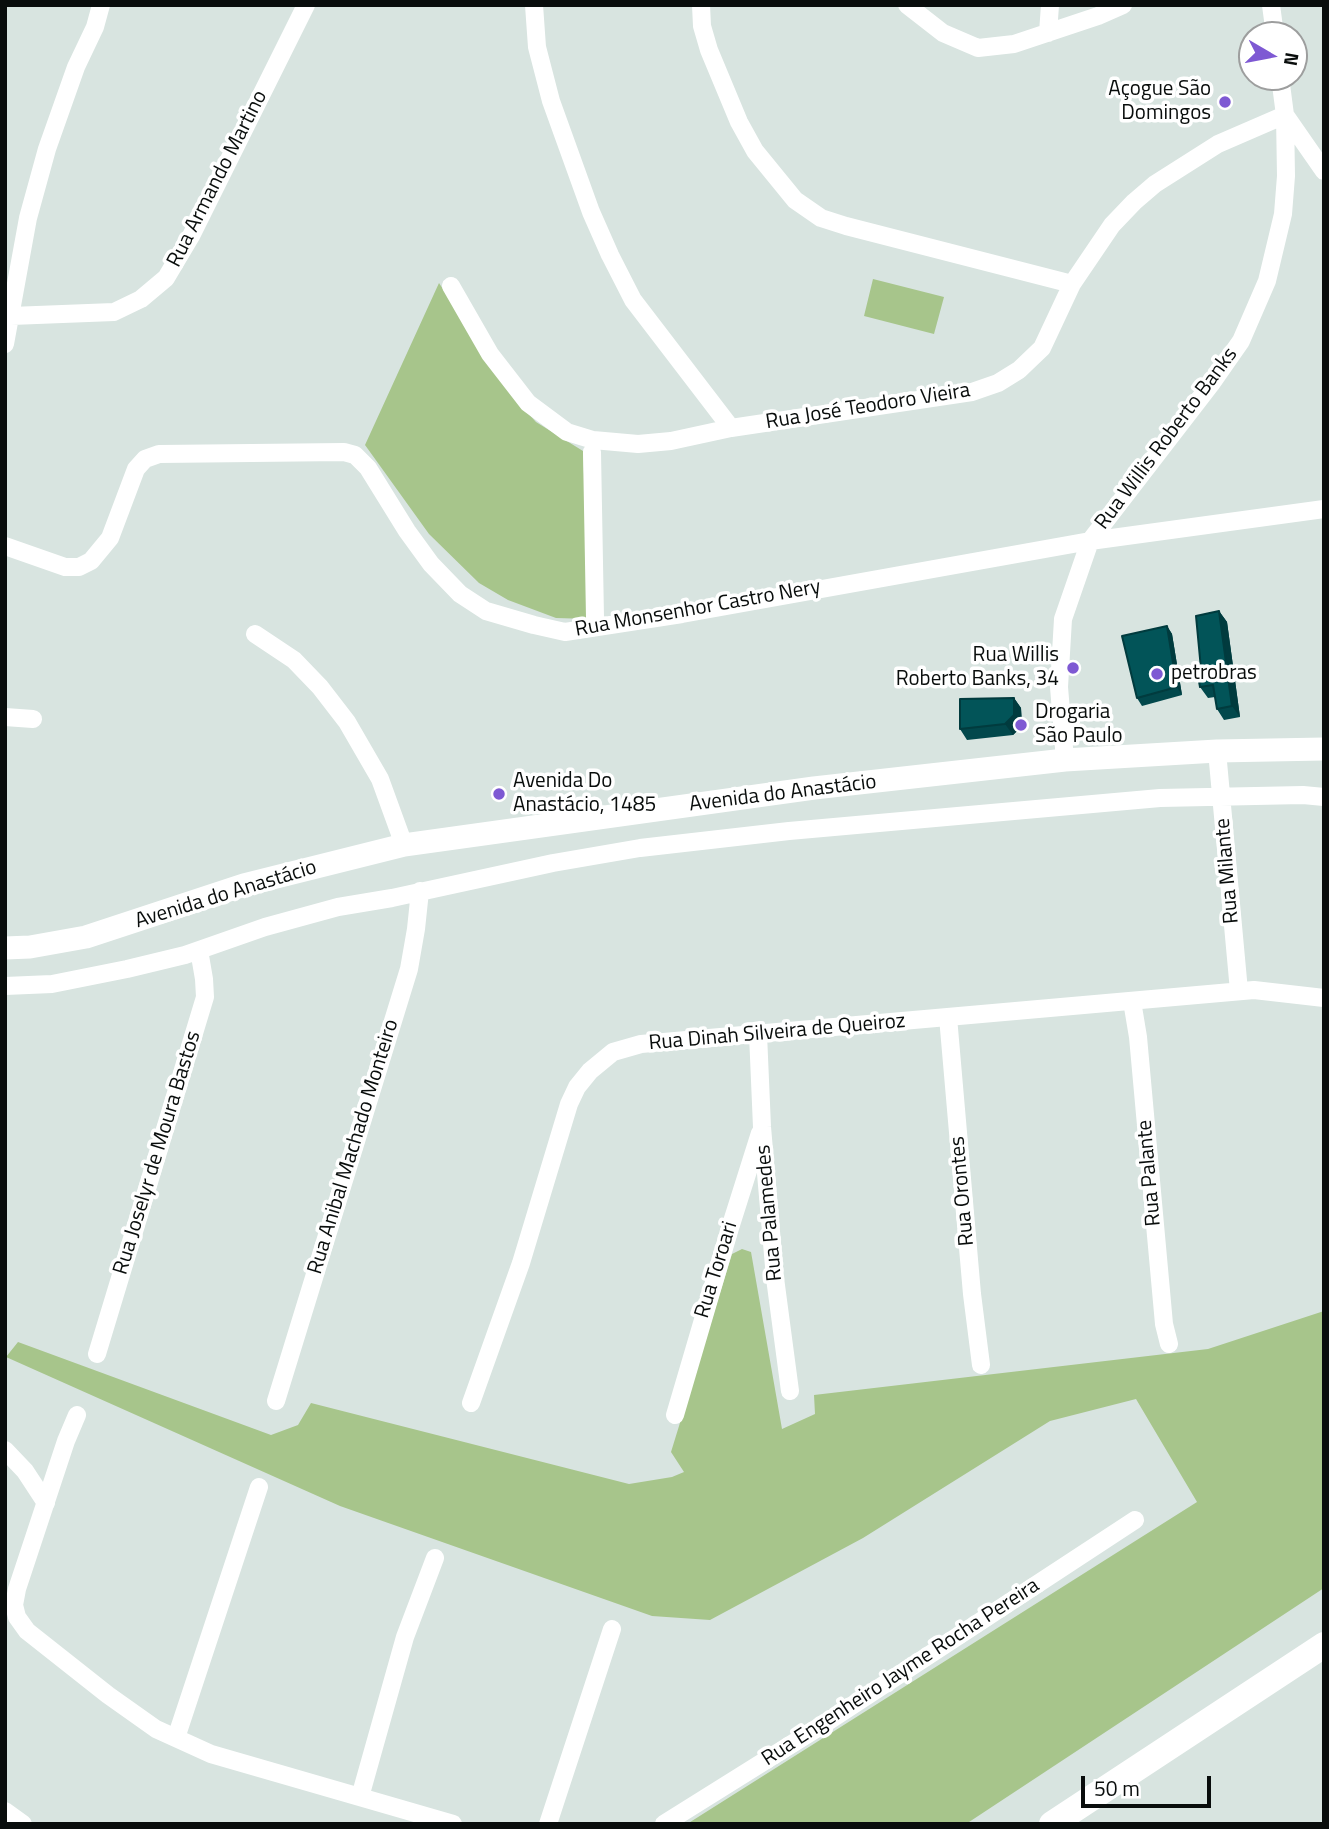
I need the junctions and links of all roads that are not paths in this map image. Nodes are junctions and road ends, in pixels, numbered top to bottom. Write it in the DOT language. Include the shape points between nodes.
graph roads {
  1 [pos="101,5"];
  2 [pos="306,5"];
  3 [pos="534,5"];
  4 [pos="701,5"];
  5 [pos="907,5"];
  6 [pos="1050,5"];
  7 [pos="1123,5"];
  8 [pos="1048,33"];
  9 [pos="1282,91"];
  10 [pos="1285,115"];
  11 [pos="1324,170"];
  12 [pos="1072,284"];
  13 [pos="451,286"];
  14 [pos="10,304"];
  15 [pos="5,344"];
  16 [pos="730,428"];
  17 [pos="592,452"];
  18 [pos="1324,509"];
  19 [pos="1090,541"];
  20 [pos="5,546"];
  21 [pos="595,618"];
  22 [pos="255,634"];
  23 [pos="5,717"];
  24 [pos="33,719"];
  25 [pos="1324,749"];
  26 [pos="1217,751"];
  27 [pos="1065,760"];
  28 [pos="1221,796"];
  29 [pos="1324,797"];
  30 [pos="404,845"];
  31 [pos="420,891"];
  32 [pos="5,948"];
  33 [pos="199,950"];
  34 [pos="5,986"];
  35 [pos="1239,991"];
  36 [pos="1324,998"];
  37 [pos="1132,1001"];
  38 [pos="948,1017"];
  39 [pos="758,1034"];
  40 [pos="762,1127"];
  41 [pos="1169,1345"];
  42 [pos="97,1354"];
  43 [pos="981,1365"];
  44 [pos="790,1391"];
  45 [pos="276,1401"];
  46 [pos="471,1403"];
  47 [pos="77,1415"];
  48 [pos="675,1415"];
  49 [pos="5,1450"];
  50 [pos="259,1486"];
  51 [pos="46,1503"];
  52 [pos="1135,1520"];
  53 [pos="435,1558"];
  54 [pos="612,1629"];
  55 [pos="1324,1645"];
  56 [pos="176,1738"];
  57 [pos="360,1797"];
  58 [pos="5,1811"];
  59 [pos="23,1824"];
  60 [pos="453,1824"];
  61 [pos="548,1824"];
  62 [pos="664,1824"];
  63 [pos="1052,1824"];
  1 -- 14 [label="street" via="47,149"];
  2 -- 14 [label="street, Rua Armando Martino" via="166,278 141,299 114,312"];
  3 -- 16 [label="street" via="537,47 551,101 610,255 633,300"];
  4 -- 12 [label="street" via="709,50 739,122 755,151 795,200 821,218 846,226"];
  5 -- 8 [label="street" via="943,33 978,48 1014,44"];
  6 -- 8 [label="street"];
  7 -- 8 [label="street"];
  9 -- 10 [label="street, Rua Willis Roberto Banks"];
  10 -- 11 [label="street"];
  10 -- 12 [label="street, Rua José Teodoro Vieira" via="1218,144 1155,184 1112,225"];
  10 -- 19 [label="street, Rua Willis Roberto Banks" via="1283,214 1267,281 1241,341"];
  12 -- 16 [label="street, Rua José Teodoro Vieira" via="1042,348 998,383 944,397"];
  13 -- 16 [label="street, Rua José Teodoro Vieira" via="512,384 528,403 566,432 602,442 638,444 671,442"];
  14 -- 15 [label="street"];
  17 -- 21 [label="street"];
  18 -- 19 [label="street, Rua Monsenhor Castro Nery"];
  19 -- 20 [label="street, Rua Monsenhor Castro Nery" via="565,632 486,611 460,594 431,564 368,468 355,455 335,451 159,454 136,469 110,538 92,561 79,567 65,566"];
  19 -- 27 [label="street, Rua Willis Roberto Banks" via="1063,619 1059,687"];
  22 -- 30 [label="street" via="294,660 347,722 380,779"];
  23 -- 24 [label="street"];
  25 -- 26 [label="main road, Avenida do Anastácio"];
  26 -- 27 [label="main road, Avenida do Anastácio"];
  26 -- 28 [label="street, Rua Milante"];
  27 -- 30 [label="main road, Avenida do Anastácio" via="814,788"];
  28 -- 29 [label="street, Avenida do Anastácio"];
  28 -- 31 [label="street, Avenida do Anastácio" via="789,831 640,848"];
  28 -- 35 [label="street, Rua Milante"];
  30 -- 32 [label="main road, Avenida do Anastácio" via="244,885 86,937"];
  31 -- 33 [label="street, Avenida do Anastácio" via="338,907"];
  31 -- 45 [label="street, Rua Anibal Machado Monteiro" via="409,969"];
  33 -- 34 [label="street, Avenida do Anastácio" via="51,984"];
  33 -- 42 [label="street, Rua Joselyr de Moura Bastos" via="205,997"];
  35 -- 36 [label="street, Rua Dinah Silveira de Queiroz"];
  35 -- 37 [label="street, Rua Dinah Silveira de Queiroz"];
  37 -- 38 [label="street, Rua Dinah Silveira de Queiroz"];
  37 -- 41 [label="street, Rua Palante"];
  38 -- 39 [label="street, Rua Dinah Silveira de Queiroz"];
  38 -- 43 [label="street, Rua Orontes"];
  39 -- 40 [label="street, Rua Palamedes"];
  39 -- 46 [label="street, Rua Dinah Silveira de Queiroz" via="641,1044 613,1052 577,1087"];
  40 -- 44 [label="street, Rua Palamedes"];
  40 -- 48 [label="street, Rua Toroari"];
  47 -- 51 [label="street"];
  49 -- 51 [label="street"];
  50 -- 56 [label="street"];
  51 -- 56 [label="street" via="17,1589 17,1617 27,1631 108,1695"];
  52 -- 62 [label="street, Rua Engenheiro Jayme Rocha Pereira"];
  53 -- 57 [label="street" via="405,1637"];
  54 -- 61 [label="street"];
  55 -- 63 [label="highway"];
  56 -- 57 [label="street" via="211,1754"];
  57 -- 60 [label="street"];
  58 -- 59 [label="street"];
}
